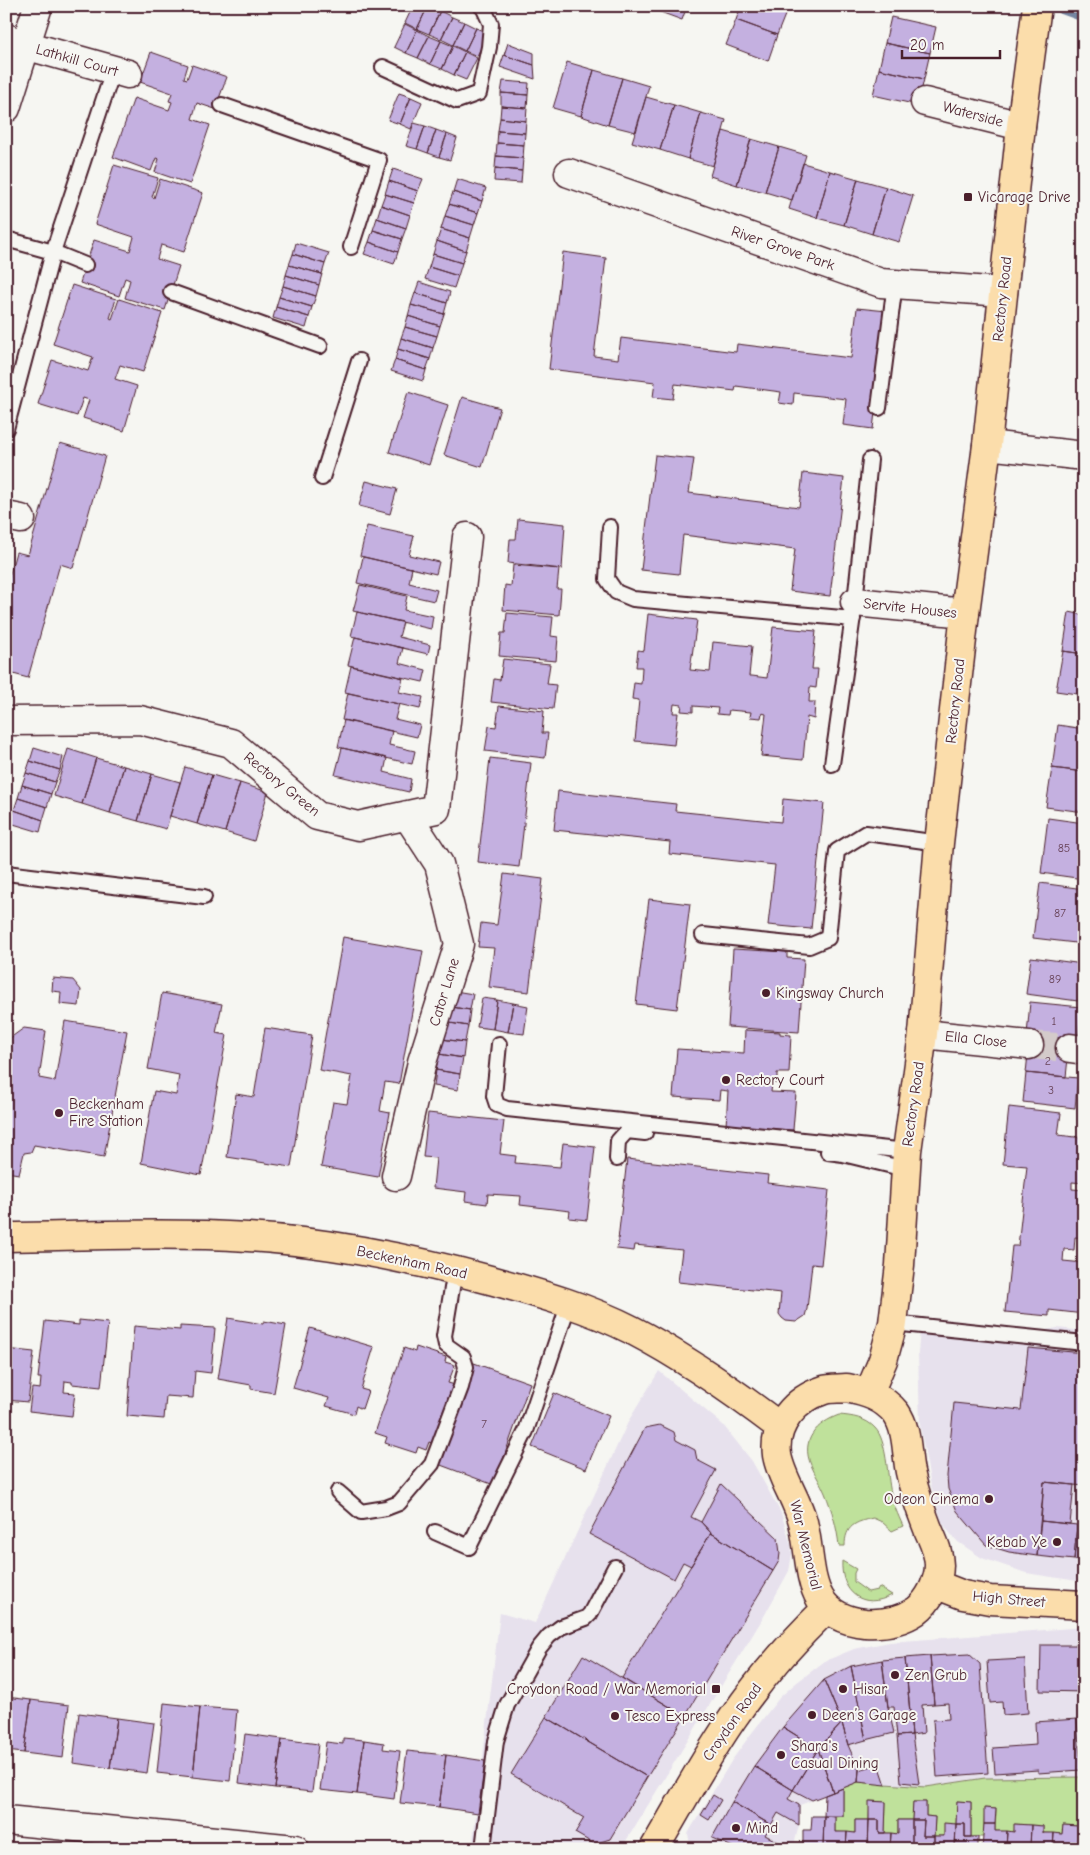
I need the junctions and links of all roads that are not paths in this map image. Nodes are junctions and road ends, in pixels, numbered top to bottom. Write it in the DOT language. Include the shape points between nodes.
graph roads {
  1 [pos="38,6"];
  2 [pos="480,6"];
  3 [pos="1037,6"];
  4 [pos="16,41"];
  5 [pos="383,67"];
  6 [pos="120,72"];
  7 [pos="926,102"];
  8 [pos="222,105"];
  9 [pos="6,108"];
  10 [pos="1021,126"];
  11 [pos="569,173"];
  12 [pos="6,239"];
  13 [pos="351,247"];
  14 [pos="53,252"];
  15 [pos="85,265"];
  16 [pos="894,283"];
  17 [pos="171,292"];
  18 [pos="1002,292"];
  19 [pos="320,346"];
  20 [pos="359,361"];
  21 [pos="879,408"];
  22 [pos="6,429"];
  23 [pos="987,445"];
  24 [pos="1084,456"];
  25 [pos="870,460"];
  26 [pos="322,478"];
  27 [pos="610,527"];
  28 [pos="467,537"];
  29 [pos="854,611"];
  30 [pos="965,613"];
  31 [pos="6,721"];
  32 [pos="832,764"];
  33 [pos="407,815"];
  34 [pos="939,844"];
  35 [pos="6,873"];
  36 [pos="204,897"];
  37 [pos="703,936"];
  38 [pos="923,1034"];
  39 [pos="499,1044"];
  40 [pos="1029,1045"];
  41 [pos="617,1158"];
  42 [pos="906,1160"];
  43 [pos="396,1176"];
  44 [pos="6,1237"];
  45 [pos="455,1270"];
  46 [pos="569,1304"];
  47 [pos="893,1323"];
  48 [pos="1084,1343"];
  49 [pos="869,1393"];
  50 [pos="780,1427"];
  51 [pos="338,1492"];
  52 [pos="435,1532"];
  53 [pos="616,1567"];
  54 [pos="936,1584"];
  55 [pos="1084,1605"];
  56 [pos="827,1608"];
  57 [pos="6,1820"];
  58 [pos="295,1849"];
  59 [pos="483,1849"];
  60 [pos="654,1849"];
  1 -- 4 [label="street"];
  2 -- 5 [label="lane" via="491,24 490,47 478,93 457,101"];
  3 -- 10 [label="main road, Rectory Road"];
  4 -- 6 [label="street, Lathkill Court"];
  4 -- 9 [label="street"];
  6 -- 14 [label="lane"];
  7 -- 10 [label="street, Waterside"];
  8 -- 13 [label="lane" via="379,160"];
  10 -- 18 [label="main road, Rectory Road"];
  11 -- 16 [label="street, River Grove Park" via="881,282"];
  12 -- 14 [label="lane"];
  14 -- 15 [label="lane"];
  14 -- 22 [label="lane"];
  16 -- 18 [label="street, River Grove Park"];
  16 -- 21 [label="lane"];
  17 -- 19 [label="lane"];
  18 -- 23 [label="main road, Rectory Road"];
  20 -- 26 [label="lane"];
  23 -- 24 [label="street"];
  23 -- 30 [label="main road, Rectory Road"];
  25 -- 29 [label="lane"];
  27 -- 29 [label="lane" via="607,579 616,592 633,599"];
  28 -- 33 [label="street, Rectory Green" via="436,809"];
  29 -- 30 [label="street, Servite Houses"];
  29 -- 32 [label="lane"];
  30 -- 34 [label="main road, Rectory Road"];
  31 -- 33 [label="street, Rectory Green" via="140,720 232,743 317,816 358,826"];
  33 -- 43 [label="street, Cator Lane" via="439,864 459,944 422,1062"];
  34 -- 37 [label="lane" via="866,833 837,851 828,938 809,946"];
  34 -- 38 [label="main road, Rectory Road"];
  35 -- 36 [label="lane"];
  38 -- 40 [label="street, Ella Close"];
  38 -- 42 [label="main road, Rectory Road"];
  39 -- 42 [label="lane" via="494,1096 497,1105 507,1109"];
  41 -- 42 [label="lane" via="618,1141 627,1131"];
  42 -- 47 [label="main road, Rectory Road"];
  44 -- 45 [label="main road, Beckenham Road" via="248,1237 344,1248"];
  45 -- 46 [label="main road, Beckenham Road"];
  45 -- 51 [label="lane" via="444,1336 446,1345 462,1357 466,1366 432,1464 399,1503 386,1508 361,1512"];
  46 -- 50 [label="main road, Beckenham Road" via="624,1326 739,1397"];
  46 -- 52 [label="lane" via="526,1431 469,1547"];
  47 -- 48 [label="lane"];
  47 -- 49 [label="main road, Rectory Road" via="883,1360"];
  49 -- 50 [label="main road, War Memorial" via="847,1388 824,1390 789,1412"];
  49 -- 54 [label="main road, War Memorial" via="887,1403 897,1414 904,1430 918,1501 937,1548"];
  50 -- 56 [label="main road, War Memorial" via="777,1456 802,1520 810,1575 816,1593"];
  53 -- 59 [label="lane" via="590,1614 561,1627 539,1648 507,1705 496,1741"];
  54 -- 55 [label="main road, High Street" via="963,1595 990,1600"];
  54 -- 56 [label="main road, War Memorial" via="928,1598 901,1619 878,1624 855,1622"];
  56 -- 60 [label="main road, Croydon Road" via="789,1646 733,1717"];
  57 -- 58 [label="street"];
}
